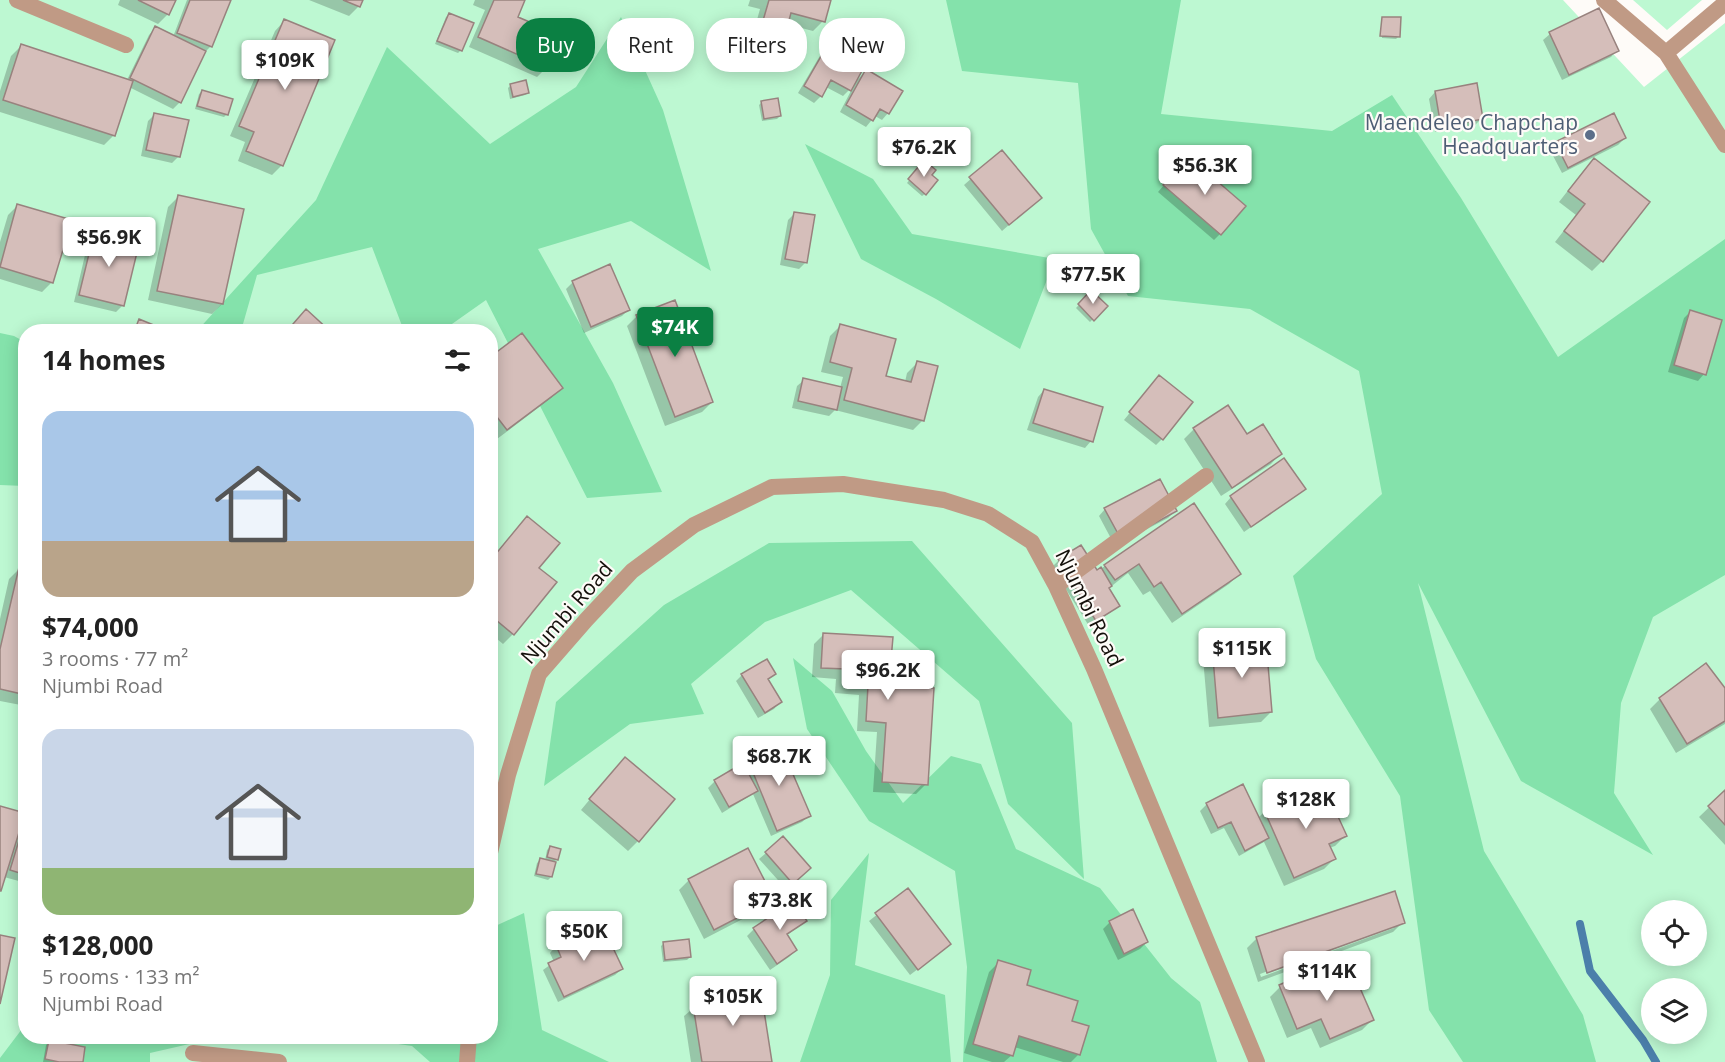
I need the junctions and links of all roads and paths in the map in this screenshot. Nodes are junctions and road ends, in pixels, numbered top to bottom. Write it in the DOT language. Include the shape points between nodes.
graph roads {
  1 [pos="17,0"];
  2 [pos="1604,0"];
  3 [pos="1725,3"];
  4 [pos="126,45"];
  5 [pos="1666,53"];
  6 [pos="1725,145"];
  7 [pos="1206,476"];
  8 [pos="1056,586"];
  9 [pos="498,818"];
  10 [pos="468,1044"];
  11 [pos="193,1053"];
  12 [pos="279,1062"];
  13 [pos="467,1062"];
  14 [pos="1257,1062"];
  1 -- 4 [label="street"];
  2 -- 5 [label="street"];
  3 -- 5 [label="street"];
  5 -- 6 [label="street"];
  7 -- 8 [label="street"];
  8 -- 9 [label="street, Njumbi Road" via="1032,542 988,514 944,500 843,484 772,487 694,525 632,571 539,674"];
  8 -- 14 [label="street, Njumbi Road"];
  10 -- 13 [label="street"];
  11 -- 12 [label="street"];
}
